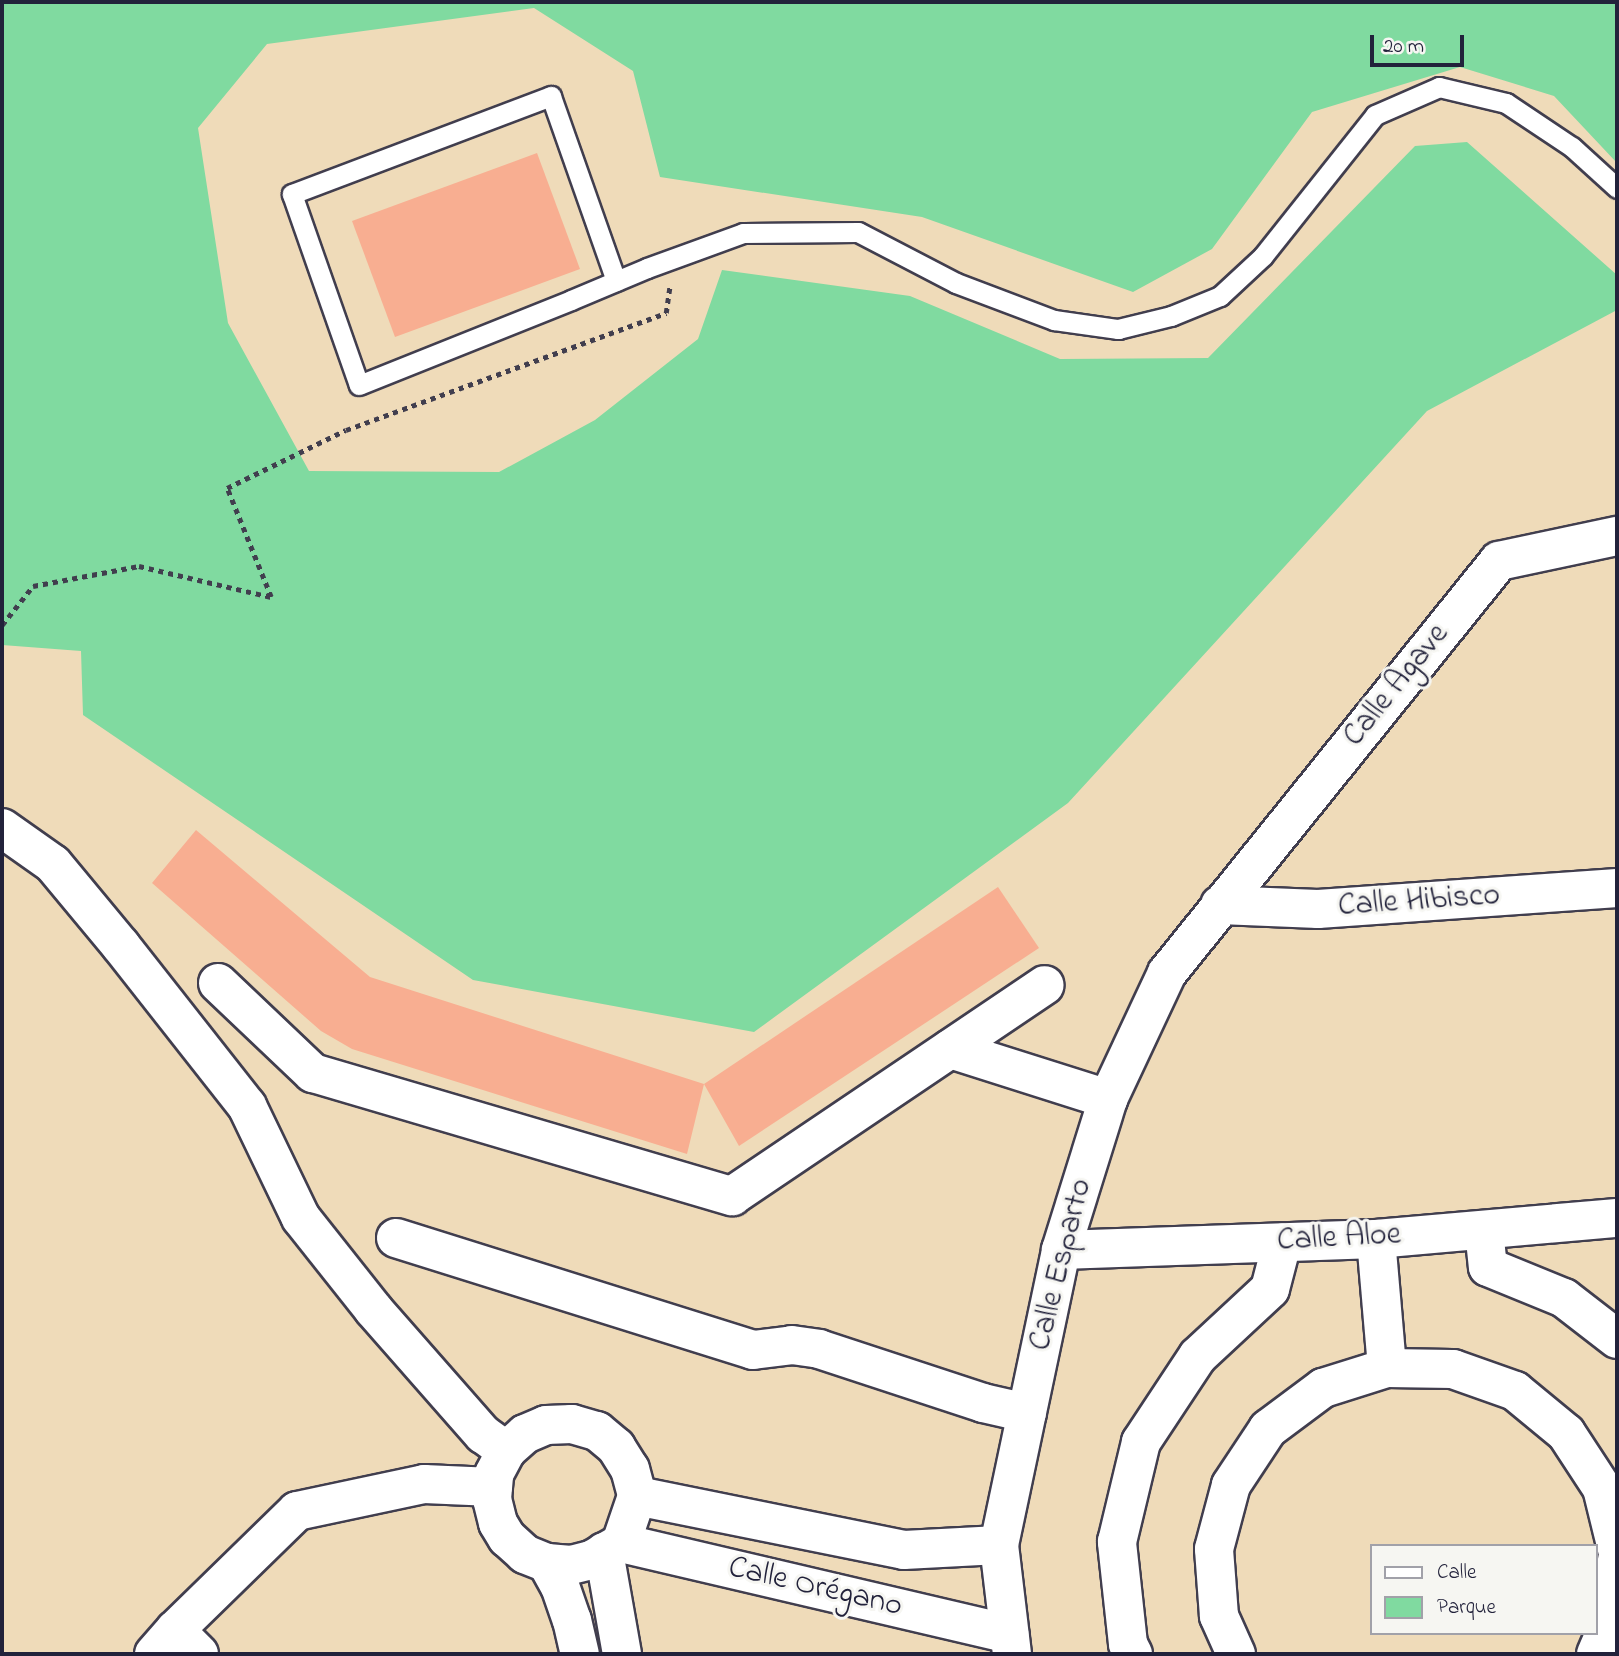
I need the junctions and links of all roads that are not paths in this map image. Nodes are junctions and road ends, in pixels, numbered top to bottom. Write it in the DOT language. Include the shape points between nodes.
graph roads {
  1 [pos="1617,188"];
  2 [pos="616,281"];
  3 [pos="1617,536"];
  4 [pos="2,828"];
  5 [pos="1617,888"];
  6 [pos="1220,905"];
  7 [pos="218,983"];
  8 [pos="1045,985"];
  9 [pos="950,1049"];
  10 [pos="1108,1099"];
  11 [pos="1617,1218"];
  12 [pos="1484,1230"];
  13 [pos="396,1238"];
  14 [pos="1376,1239"];
  15 [pos="1282,1243"];
  16 [pos="1061,1250"];
  17 [pos="1617,1339"];
  18 [pos="1387,1368"];
  19 [pos="1027,1413"];
  20 [pos="506,1451"];
  21 [pos="493,1487"];
  22 [pos="637,1496"];
  23 [pos="999,1545"];
  24 [pos="612,1547"];
  25 [pos="1617,1549"];
  26 [pos="1617,1560"];
  27 [pos="547,1563"];
  28 [pos="1010,1644"];
  29 [pos="176,1646"];
  30 [pos="580,1654"];
  31 [pos="622,1654"];
  32 [pos="1133,1654"];
  33 [pos="1236,1654"];
  34 [pos="1596,1654"];
  1 -- 2 [label="lane" via="1572,147 1506,103 1439,87 1375,115 1263,256 1220,296 1131,326 1054,320 956,283 858,232 743,233"];
  2 -- 2 [label="lane" via="359,385 292,194 551,96"];
  3 -- 6 [label="street, Calle Agave" via="1499,561"];
  4 -- 20 [label="street" via="53,864 121,946 247,1106 301,1218 373,1310 483,1434"];
  5 -- 6 [label="street, Calle Hibisco" via="1318,909"];
  6 -- 10 [label="street, Calle Esparto" via="1167,973"];
  7 -- 9 [label="street" via="313,1073 732,1196"];
  8 -- 9 [label="street"];
  9 -- 10 [label="street"];
  10 -- 16 [label="street, Calle Esparto"];
  11 -- 12 [label="street, Calle Aloe"];
  12 -- 14 [label="street, Calle Aloe"];
  12 -- 17 [label="street" via="1488,1267 1564,1298"];
  13 -- 19 [label="street" via="753,1350 792,1345 819,1349"];
  14 -- 15 [label="street, Calle Aloe"];
  14 -- 18 [label="street"];
  15 -- 16 [label="street, Calle Aloe"];
  15 -- 32 [label="street" via="1270,1289 1198,1356 1141,1442 1117,1542 1128,1644"];
  16 -- 19 [label="street, Calle Esparto"];
  18 -- 25 [label="street" via="1453,1369 1515,1391 1566,1433 1602,1488"];
  18 -- 33 [label="street" via="1323,1388 1279,1420 1268,1429 1231,1485 1214,1549 1219,1616"];
  19 -- 23 [label="street, Calle Esparto"];
  20 -- 21 [label="street"];
  20 -- 22 [label="street" via="525,1434 546,1425 572,1424 597,1432 617,1447 630,1469"];
  21 -- 27 [label="street" via="498,1523 507,1538 525,1554"];
  21 -- 29 [label="street" via="424,1485 297,1511"];
  22 -- 23 [label="street, Calle Orégano" via="904,1550"];
  22 -- 24 [label="street"];
  23 -- 28 [label="street, Calle Esparto"];
  24 -- 27 [label="street" via="571,1565"];
  24 -- 28 [label="street, Calle Orégano"];
  24 -- 31 [label="street"];
  26 -- 34 [label="street" via="1612,1617"];
  27 -- 30 [label="street" via="564,1597"];
}
